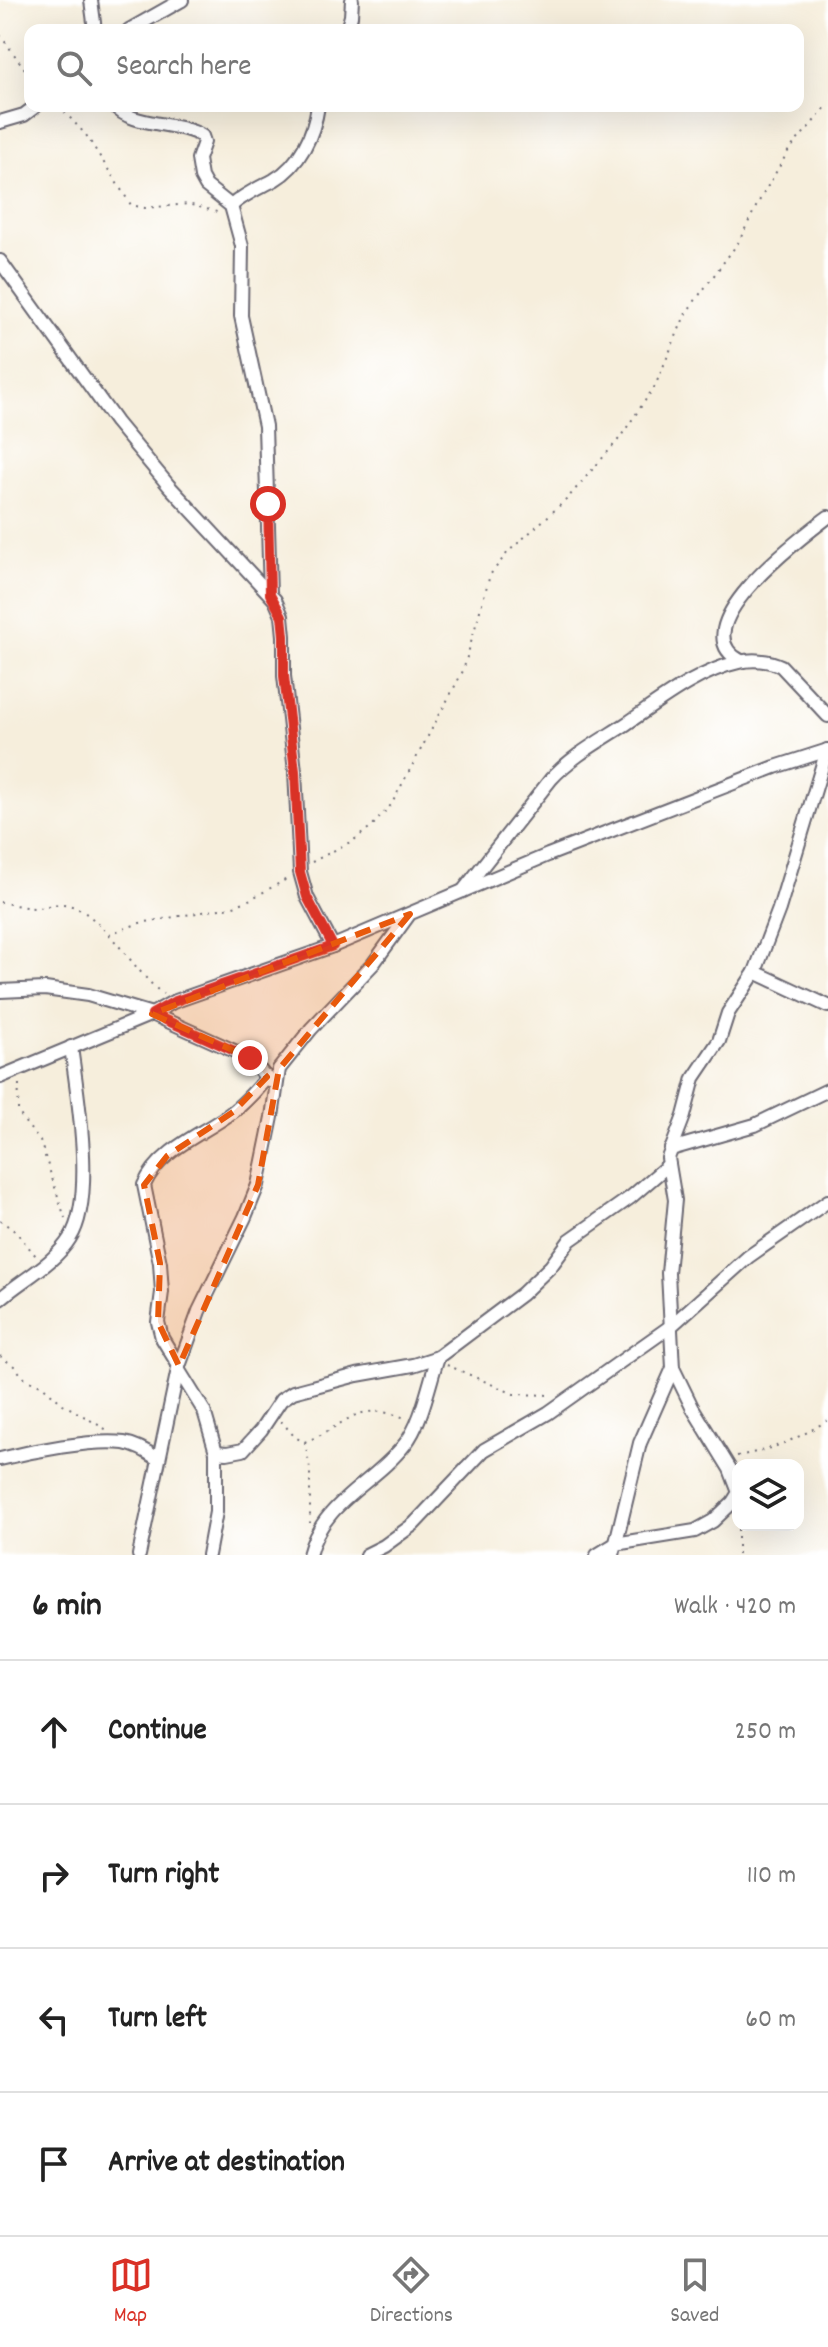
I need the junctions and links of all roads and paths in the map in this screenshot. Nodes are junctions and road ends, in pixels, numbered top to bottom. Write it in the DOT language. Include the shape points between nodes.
graph roads {
  1 [pos="91,0"];
  2 [pos="182,0"];
  3 [pos="352,0"];
  4 [pos="94,24"];
  5 [pos="140,24"];
  6 [pos="349,24"];
  7 [pos="0,35"];
  8 [pos="24,68"];
  9 [pos="828,105"];
  10 [pos="28,112"];
  11 [pos="65,112"];
  12 [pos="123,112"];
  13 [pos="317,112"];
  14 [pos="0,122"];
  15 [pos="232,212"];
  16 [pos="0,261"];
  17 [pos="828,517"];
  18 [pos="270,594"];
  19 [pos="741,661"];
  20 [pos="828,716"];
  21 [pos="827,750"];
  22 [pos="300,872"];
  23 [pos="461,893"];
  24 [pos="0,902"];
  25 [pos="410,914"];
  26 [pos="109,934"];
  27 [pos="333,946"];
  28 [pos="755,972"];
  29 [pos="0,991"];
  30 [pos="173,1002"];
  31 [pos="828,1006"];
  32 [pos="152,1014"];
  33 [pos="71,1047"];
  34 [pos="15,1070"];
  35 [pos="0,1077"];
  36 [pos="267,1077"];
  37 [pos="828,1090"];
  38 [pos="274,1092"];
  39 [pos="671,1149"];
  40 [pos="667,1166"];
  41 [pos="828,1201"];
  42 [pos="0,1220"];
  43 [pos="70,1239"];
  44 [pos="49,1261"];
  45 [pos="0,1299"];
  46 [pos="671,1326"];
  47 [pos="0,1356"];
  48 [pos="437,1359"];
  49 [pos="179,1368"];
  50 [pos="673,1368"];
  51 [pos="568,1398"];
  52 [pos="274,1412"];
  53 [pos="418,1419"];
  54 [pos="828,1420"];
  55 [pos="304,1442"];
  56 [pos="124,1443"];
  57 [pos="216,1452"];
  58 [pos="0,1459"];
  59 [pos="158,1459"];
  60 [pos="724,1459"];
  61 [pos="732,1478"];
  62 [pos="732,1503"];
  63 [pos="738,1531"];
  64 [pos="311,1550"];
  65 [pos="614,1550"];
  66 [pos="139,1555"];
  67 [pos="208,1555"];
  68 [pos="366,1555"];
  69 [pos="597,1555"];
  70 [pos="738,1555"];
  1 -- 4 [label="street"];
  2 -- 5 [label="street"];
  3 -- 6 [label="street"];
  7 -- 8 [label="path"];
  9 -- 22 [label="path" via="789,150 738,243 686,313 655,386 619,439 490,575 463,671 391,805 354,840 317,857"];
  10 -- 14 [label="street"];
  11 -- 15 [label="path" via="86,135 131,205 188,204"];
  12 -- 15 [label="street" via="202,136 202,181"];
  13 -- 15 [label="street" via="311,138 289,167 247,193"];
  15 -- 18 [label="street" via="243,257 241,316 265,426"];
  16 -- 18 [label="street" via="116,422"];
  17 -- 19 [label="street" via="766,568 732,609 724,642"];
  18 -- 22 [label="street" via="282,616"];
  19 -- 20 [label="street" via="781,666"];
  19 -- 23 [label="street" via="680,689 567,763"];
  21 -- 23 [label="street"];
  21 -- 28 [label="street"];
  22 -- 26 [label="path" via="239,904"];
  22 -- 27 [label="street"];
  23 -- 25 [label="street"];
  24 -- 26 [label="path" via="73,907"];
  25 -- 27 [label="street"];
  25 -- 38 [label="street" via="373,964 279,1069"];
  26 -- 30 [label="path" via="150,984"];
  27 -- 30 [label="street"];
  28 -- 31 [label="street"];
  28 -- 39 [label="street" via="694,1078"];
  29 -- 32 [label="street" via="74,993"];
  30 -- 32 [label="street"];
  32 -- 33 [label="street"];
  32 -- 36 [label="street" via="250,1058"];
  33 -- 34 [label="street"];
  33 -- 43 [label="street" via="82,1180"];
  34 -- 35 [label="street"];
  34 -- 43 [label="path" via="18,1110 40,1141"];
  36 -- 38 [label="street"];
  36 -- 49 [label="street" via="233,1112 167,1156 144,1185 160,1263 158,1322"];
  37 -- 39 [label="street" via="755,1125"];
  38 -- 49 [label="street" via="258,1185 199,1311"];
  39 -- 40 [label="street"];
  40 -- 46 [label="street" via="675,1200 668,1273"];
  40 -- 48 [label="street" via="570,1240 522,1294"];
  41 -- 46 [label="street" via="748,1257"];
  42 -- 44 [label="path" via="34,1256"];
  43 -- 44 [label="street"];
  44 -- 45 [label="street"];
  46 -- 50 [label="street"];
  46 -- 51 [label="street"];
  47 -- 56 [label="path" via="26,1380"];
  48 -- 51 [label="path" via="514,1394"];
  48 -- 52 [label="street" via="293,1392"];
  48 -- 53 [label="street"];
  49 -- 57 [label="street" via="204,1411"];
  49 -- 59 [label="street"];
  50 -- 60 [label="street"];
  50 -- 65 [label="street" via="640,1443"];
  51 -- 68 [label="street" via="484,1450 414,1524"];
  52 -- 55 [label="path"];
  52 -- 57 [label="street" via="243,1450"];
  53 -- 55 [label="path" via="361,1412"];
  53 -- 64 [label="street" via="404,1445 323,1522"];
  54 -- 60 [label="path" via="773,1449"];
  55 -- 64 [label="path" via="310,1469"];
  56 -- 58 [label="street" via="41,1449"];
  56 -- 59 [label="street"];
  57 -- 67 [label="street" via="216,1512"];
  59 -- 66 [label="street"];
  60 -- 61 [label="street"];
  62 -- 65 [label="street" via="695,1531"];
  63 -- 70 [label="path"];
  65 -- 69 [label="street"];
}
